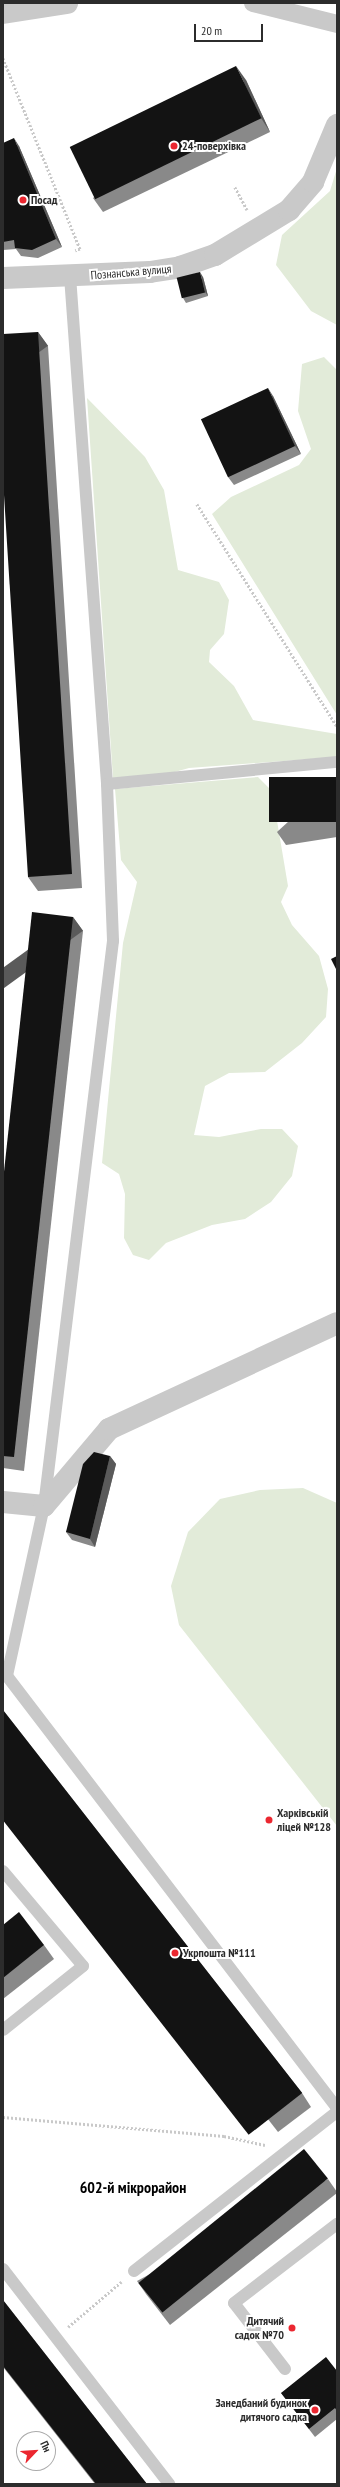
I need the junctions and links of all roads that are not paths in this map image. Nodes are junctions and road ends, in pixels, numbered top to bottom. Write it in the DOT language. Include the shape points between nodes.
graph roads {
  1 [pos="67,3"];
  2 [pos="253,3"];
  3 [pos="3,13"];
  4 [pos="337,24"];
  5 [pos="337,125"];
  6 [pos="70,276"];
  7 [pos="3,278"];
  8 [pos="337,762"];
  9 [pos="107,784"];
  10 [pos="337,1323"];
  11 [pos="3,1502"];
  12 [pos="44,1506"];
  13 [pos="3,1871"];
  14 [pos="3,2030"];
  15 [pos="337,2108"];
  16 [pos="337,2112"];
  17 [pos="337,2224"];
  18 [pos="3,2269"];
  19 [pos="134,2271"];
  20 [pos="285,2369"];
  21 [pos="169,2484"];
  1 -- 3 [label="street"];
  2 -- 4 [label="street"];
  5 -- 6 [label="street, Познанська вулиця" via="322,164 301,197 276,222 240,243 180,267"];
  6 -- 7 [label="street, Познанська вулиця"];
  6 -- 9 [label="lane"];
  8 -- 9 [label="lane"];
  9 -- 12 [label="lane" via="113,941"];
  10 -- 12 [label="street" via="109,1429"];
  11 -- 12 [label="street"];
  12 -- 15 [label="lane" via="7,1676"];
  13 -- 14 [label="lane" via="82,1966"];
  16 -- 19 [label="lane"];
  17 -- 20 [label="lane" via="234,2303"];
  18 -- 21 [label="lane"];
}
